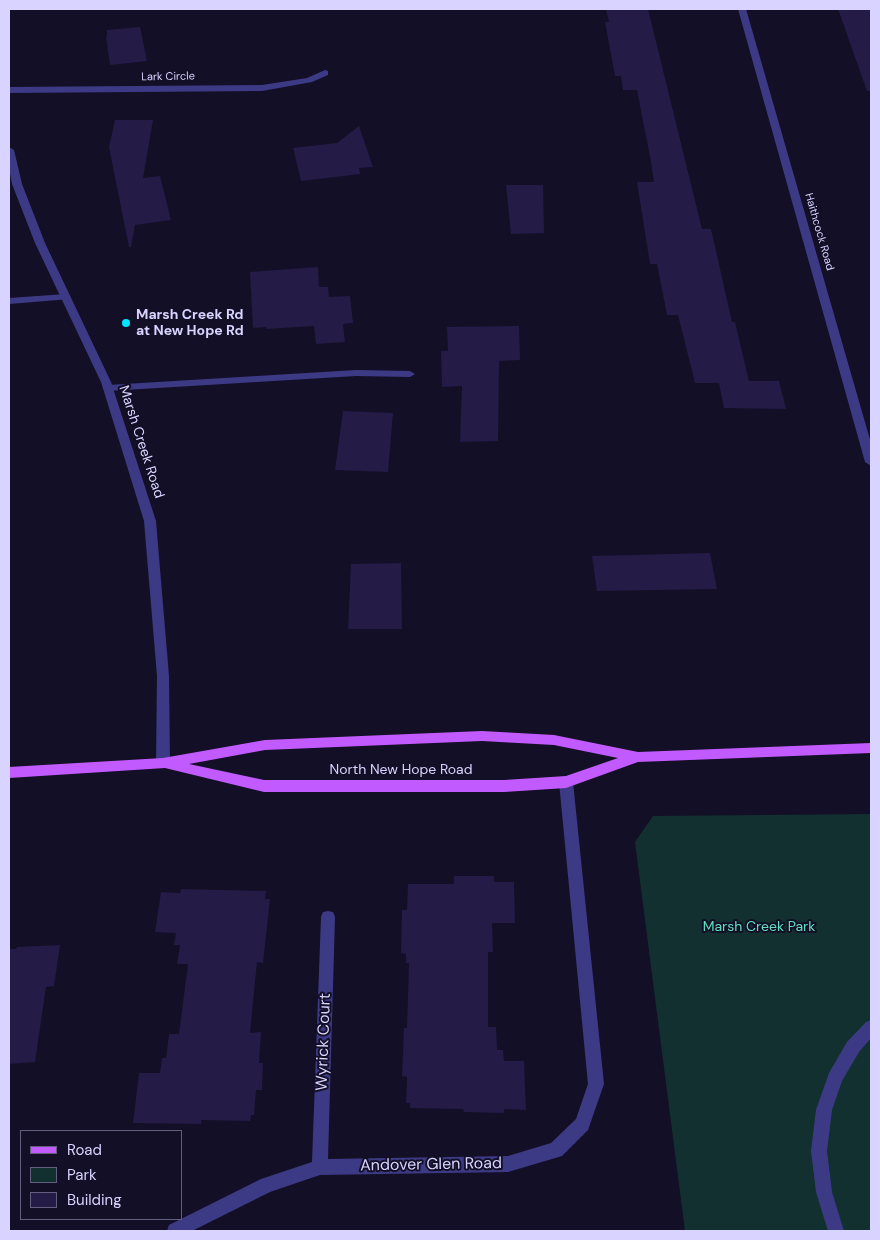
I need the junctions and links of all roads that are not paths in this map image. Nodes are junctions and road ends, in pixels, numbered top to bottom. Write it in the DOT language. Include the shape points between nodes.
graph roads {
  1 [pos="742,9"];
  2 [pos="325,73"];
  3 [pos="9,90"];
  4 [pos="9,150"];
  5 [pos="66,297"];
  6 [pos="9,301"];
  7 [pos="410,374"];
  8 [pos="108,388"];
  9 [pos="871,462"];
  10 [pos="871,748"];
  11 [pos="638,757"];
  12 [pos="163,764"];
  13 [pos="9,773"];
  14 [pos="566,782"];
  15 [pos="328,917"];
  16 [pos="871,1027"];
  17 [pos="320,1167"];
  18 [pos="176,1231"];
  19 [pos="836,1231"];
  1 -- 9 [label="street, Haithcock Road"];
  2 -- 3 [label="street, Lark Circle" via="309,80 262,88"];
  4 -- 5 [label="street, Marsh Creek Road" via="17,184"];
  5 -- 6 [label="street"];
  5 -- 8 [label="street, Marsh Creek Road"];
  7 -- 8 [label="street" via="356,373"];
  8 -- 12 [label="street, Marsh Creek Road" via="150,521 163,676"];
  10 -- 11 [label="main road, North New Hope Road"];
  11 -- 12 [label="main road, North New Hope Road" via="554,740 482,736 265,745"];
  11 -- 14 [label="main road, North New Hope Road"];
  12 -- 13 [label="main road, North New Hope Road"];
  12 -- 14 [label="main road, North New Hope Road" via="264,786 504,786"];
  14 -- 17 [label="street, Andover Glen Road" via="596,1084 582,1124 556,1150 508,1164"];
  15 -- 17 [label="street, Wyrick Court"];
  16 -- 19 [label="street" via="853,1047 835,1078 824,1110 819,1151 824,1192"];
  17 -- 18 [label="street, Andover Glen Road" via="267,1185"];
}
